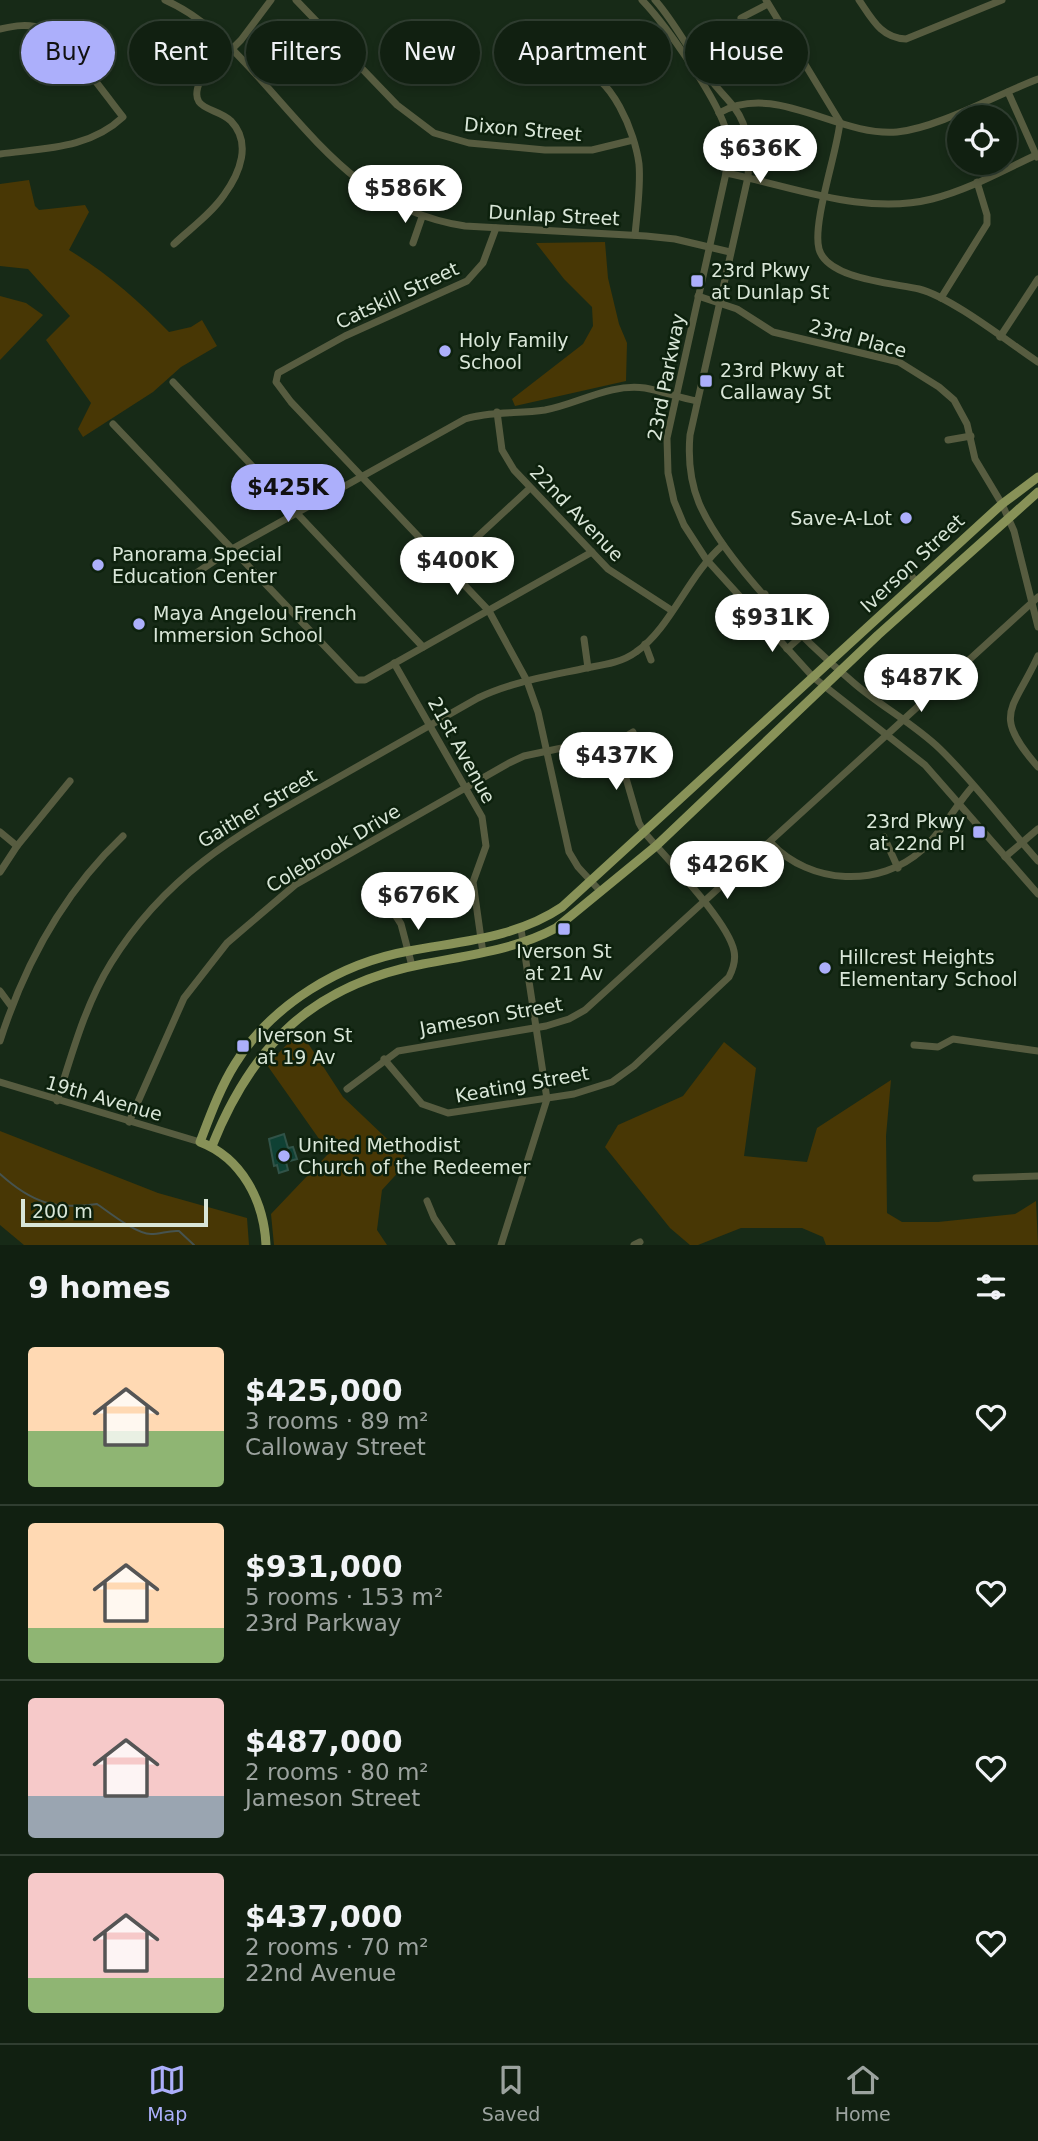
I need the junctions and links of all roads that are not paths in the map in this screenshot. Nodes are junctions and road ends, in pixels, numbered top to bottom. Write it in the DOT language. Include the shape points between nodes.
graph roads {
  1 [pos="165,0"];
  2 [pos="271,0"];
  3 [pos="296,0"];
  4 [pos="642,0"];
  5 [pos="655,0"];
  6 [pos="859,0"];
  7 [pos="1002,0"];
  8 [pos="767,2"];
  9 [pos="741,18"];
  10 [pos="0,29"];
  11 [pos="233,49"];
  12 [pos="1038,79"];
  13 [pos="603,84"];
  14 [pos="1009,92"];
  15 [pos="734,105"];
  16 [pos="719,113"];
  17 [pos="840,122"];
  18 [pos="633,140"];
  19 [pos="0,154"];
  20 [pos="1037,157"];
  21 [pos="726,173"];
  22 [pos="748,177"];
  23 [pos="977,182"];
  24 [pos="825,195"];
  25 [pos="422,217"];
  26 [pos="496,228"];
  27 [pos="635,235"];
  28 [pos="413,243"];
  29 [pos="174,244"];
  30 [pos="709,248"];
  31 [pos="730,252"];
  32 [pos="1038,279"];
  33 [pos="698,296"];
  34 [pos="941,298"];
  35 [pos="719,301"];
  36 [pos="1000,337"];
  37 [pos="1038,362"];
  38 [pos="173,382"];
  39 [pos="675,397"];
  40 [pos="697,401"];
  41 [pos="497,412"];
  42 [pos="113,424"];
  43 [pos="971,436"];
  44 [pos="948,440"];
  45 [pos="360,476"];
  46 [pos="1038,477"];
  47 [pos="530,488"];
  48 [pos="1038,492"];
  49 [pos="1002,504"];
  50 [pos="296,512"];
  51 [pos="1009,516"];
  52 [pos="723,545"];
  53 [pos="232,549"];
  54 [pos="592,552"];
  55 [pos="706,559"];
  56 [pos="447,565"];
  57 [pos="905,569"];
  58 [pos="189,578"];
  59 [pos="917,582"];
  60 [pos="765,594"];
  61 [pos="1035,599"];
  62 [pos="750,608"];
  63 [pos="779,609"];
  64 [pos="671,610"];
  65 [pos="489,611"];
  66 [pos="764,624"];
  67 [pos="814,625"];
  68 [pos="1038,627"];
  69 [pos="802,635"];
  70 [pos="584,639"];
  71 [pos="645,644"];
  72 [pos="423,647"];
  73 [pos="787,649"];
  74 [pos="1038,658"];
  75 [pos="651,660"];
  76 [pos="830,662"];
  77 [pos="394,663"];
  78 [pos="588,668"];
  79 [pos="841,671"];
  80 [pos="813,677"];
  81 [pos="527,681"];
  82 [pos="825,686"];
  83 [pos="904,719"];
  84 [pos="430,725"];
  85 [pos="633,732"];
  86 [pos="886,734"];
  87 [pos="616,740"];
  88 [pos="547,751"];
  89 [pos="1038,767"];
  90 [pos="70,781"];
  91 [pos="973,786"];
  92 [pos="466,788"];
  93 [pos="958,803"];
  94 [pos="1038,829"];
  95 [pos="0,832"];
  96 [pos="645,832"];
  97 [pos="122,836"];
  98 [pos="884,836"];
  99 [pos="1022,842"];
  100 [pos="771,844"];
  101 [pos="17,846"];
  102 [pos="656,846"];
  103 [pos="1005,857"];
  104 [pos="1038,861"];
  105 [pos="898,868"];
  106 [pos="0,872"];
  107 [pos="592,882"];
  108 [pos="601,891"];
  109 [pos="1038,893"];
  110 [pos="704,903"];
  111 [pos="394,913"];
  112 [pos="521,929"];
  113 [pos="481,938"];
  114 [pos="525,943"];
  115 [pos="409,951"];
  116 [pos="484,953"];
  117 [pos="412,966"];
  118 [pos="0,991"];
  119 [pos="11,1006"];
  120 [pos="536,1028"];
  121 [pos="0,1041"];
  122 [pos="914,1045"];
  123 [pos="1038,1051"];
  124 [pos="384,1059"];
  125 [pos="0,1082"];
  126 [pos="346,1090"];
  127 [pos="547,1099"];
  128 [pos="57,1101"];
  129 [pos="129,1122"];
  130 [pos="200,1142"];
  131 [pos="212,1146"];
  132 [pos="1038,1177"];
  133 [pos="976,1178"];
  134 [pos="427,1201"];
  135 [pos="266,1245"];
  136 [pos="452,1245"];
  137 [pos="501,1245"];
  1 -- 11 [label="street, Dunlap Street" via="196,16"];
  2 -- 11 [label="street"];
  3 -- 18 [label="street, Dixon Street" via="397,105 434,133 469,143 545,150 592,150"];
  4 -- 16 [label="street, 23rd Parkway" via="667,30"];
  5 -- 15 [label="street, 23rd Parkway" via="712,82"];
  6 -- 7 [label="street" via="880,30 906,39"];
  8 -- 9 [label="street"];
  8 -- 17 [label="street"];
  10 -- 19 [label="street" via="22,25 46,30 65,45 123,117 111,129 80,144"];
  11 -- 25 [label="street, Dunlap Street" via="356,180"];
  11 -- 29 [label="street" via="197,88 205,107 230,119 243,152 226,192"];
  12 -- 14 [label="street"];
  13 -- 18 [label="street" via="627,121"];
  14 -- 17 [label="street" via="899,131 872,132"];
  14 -- 20 [label="street"];
  15 -- 16 [label="street"];
  15 -- 17 [label="street" via="768,104"];
  15 -- 22 [label="street, 23rd Parkway" via="748,139"];
  16 -- 21 [label="street, 23rd Parkway" via="727,136"];
  17 -- 24 [label="street"];
  18 -- 27 [label="street" via="639,165"];
  20 -- 23 [label="street"];
  21 -- 22 [label="street"];
  21 -- 30 [label="street, 23rd Parkway"];
  22 -- 24 [label="street"];
  22 -- 31 [label="street, 23rd Parkway"];
  23 -- 24 [label="street" via="932,199 906,203 872,204"];
  23 -- 34 [label="street" via="987,223"];
  24 -- 34 [label="street" via="817,238 826,262 859,276"];
  25 -- 26 [label="street, Dunlap Street"];
  25 -- 28 [label="street"];
  26 -- 27 [label="street, Dunlap Street"];
  26 -- 45 [label="street, Catskill Street" via="483,263 467,281 345,336 277,375 278,387"];
  27 -- 30 [label="street, Dunlap Street"];
  30 -- 31 [label="street, Dunlap Street"];
  30 -- 33 [label="street, 23rd Parkway"];
  31 -- 35 [label="street, 23rd Parkway"];
  32 -- 36 [label="street"];
  33 -- 35 [label="street, 23rd Place"];
  33 -- 39 [label="street, 23rd Parkway"];
  34 -- 36 [label="street"];
  35 -- 40 [label="street, 23rd Parkway"];
  35 -- 43 [label="street, 23rd Place" via="773,332 899,362 954,400"];
  36 -- 37 [label="street"];
  38 -- 50 [label="street"];
  39 -- 40 [label="street"];
  39 -- 41 [label="street" via="644,388 618,389 546,409"];
  39 -- 55 [label="street, 23rd Parkway" via="667,438 671,490 684,525"];
  40 -- 52 [label="street, 23rd Parkway" via="689,447 692,480 698,502"];
  41 -- 45 [label="street" via="464,419"];
  41 -- 47 [label="street, 22nd Avenue" via="502,450"];
  42 -- 53 [label="street"];
  43 -- 44 [label="street"];
  43 -- 49 [label="street, 23rd Place" via="975,459"];
  45 -- 50 [label="street"];
  45 -- 56 [label="street"];
  46 -- 49 [label="main road, Iverson Street"];
  47 -- 54 [label="street, 22nd Avenue"];
  47 -- 56 [label="street"];
  48 -- 51 [label="main road, Iverson Street"];
  49 -- 51 [label="street, 23rd Place"];
  49 -- 59 [label="main road, Iverson Street"];
  50 -- 53 [label="street"];
  50 -- 72 [label="street"];
  51 -- 61 [label="street, 23rd Place"];
  51 -- 79 [label="main road, Iverson Street"];
  52 -- 55 [label="street, Gaither Street"];
  52 -- 60 [label="street, 23rd Parkway"];
  53 -- 58 [label="street"];
  53 -- 77 [label="street" via="351,677 365,680"];
  54 -- 64 [label="street, 22nd Avenue" via="618,576"];
  54 -- 65 [label="street"];
  55 -- 62 [label="street, 23rd Parkway"];
  55 -- 64 [label="street, Gaither Street"];
  56 -- 65 [label="street"];
  57 -- 59 [label="street"];
  59 -- 76 [label="main road, Iverson Street"];
  60 -- 62 [label="street"];
  60 -- 63 [label="street, 23rd Parkway"];
  61 -- 68 [label="street, 23rd Place"];
  61 -- 83 [label="street, Jameson Street"];
  62 -- 66 [label="street, 23rd Parkway"];
  63 -- 66 [label="street"];
  63 -- 69 [label="street, 23rd Parkway"];
  64 -- 71 [label="street, Gaither Street"];
  65 -- 72 [label="street"];
  65 -- 81 [label="street"];
  66 -- 73 [label="street, 23rd Parkway"];
  67 -- 69 [label="street"];
  69 -- 73 [label="street"];
  69 -- 76 [label="street, 23rd Parkway"];
  70 -- 78 [label="street"];
  71 -- 75 [label="street"];
  71 -- 78 [label="street, Gaither Street" via="621,660"];
  72 -- 77 [label="street"];
  73 -- 80 [label="street, 23rd Parkway"];
  74 -- 89 [label="street" via="1016,695 1011,720 1016,741"];
  76 -- 79 [label="street, 23rd Parkway"];
  76 -- 80 [label="main road, Iverson Street"];
  77 -- 84 [label="street, 21st Avenue"];
  78 -- 81 [label="street, Gaither Street"];
  79 -- 82 [label="main road, Iverson Street"];
  79 -- 83 [label="street, 23rd Parkway"];
  80 -- 82 [label="street, 23rd Parkway"];
  80 -- 96 [label="main road, Iverson Street"];
  81 -- 84 [label="street, Gaither Street" via="491,692"];
  81 -- 88 [label="street"];
  82 -- 86 [label="street, 23rd Parkway"];
  82 -- 102 [label="main road, Iverson Street"];
  83 -- 86 [label="street, Jameson Street"];
  83 -- 91 [label="street, 23rd Parkway" via="941,750"];
  84 -- 92 [label="street, 21st Avenue"];
  84 -- 128 [label="street, Gaither Street" via="239,834 191,868 162,896 105,974 82,1023"];
  85 -- 87 [label="street"];
  86 -- 93 [label="street, 23rd Parkway" via="925,765"];
  86 -- 100 [label="street, Jameson Street"];
  87 -- 88 [label="street, Colebrook Drive"];
  87 -- 96 [label="street"];
  88 -- 92 [label="street, Colebrook Drive" via="509,763"];
  88 -- 107 [label="street" via="569,852"];
  90 -- 101 [label="street"];
  91 -- 93 [label="street"];
  91 -- 99 [label="street, 23rd Parkway"];
  92 -- 113 [label="street, 21st Avenue" via="481,815 485,834 473,882"];
  92 -- 129 [label="street, Colebrook Drive" via="295,885 227,943 184,998"];
  93 -- 103 [label="street, 23rd Parkway"];
  93 -- 105 [label="street" via="930,842"];
  94 -- 99 [label="street"];
  95 -- 101 [label="street"];
  96 -- 102 [label="street"];
  96 -- 107 [label="main road, Iverson Street"];
  97 -- 119 [label="street" via="67,900 30,962"];
  98 -- 105 [label="street"];
  99 -- 103 [label="street"];
  99 -- 104 [label="street, 23rd Parkway"];
  100 -- 105 [label="street" via="795,862 827,874 874,875"];
  100 -- 110 [label="street, Jameson Street"];
  101 -- 106 [label="street"];
  102 -- 108 [label="main road, Iverson Street"];
  102 -- 110 [label="street"];
  103 -- 109 [label="street, 23rd Parkway"];
  107 -- 108 [label="street"];
  107 -- 112 [label="main road, Iverson Street" via="553,913"];
  108 -- 114 [label="main road, Iverson Street" via="556,928"];
  110 -- 120 [label="street, Jameson Street" via="585,1010 560,1023"];
  110 -- 127 [label="street, Keating Street" via="728,934 734,951 733,970 719,988 612,1082"];
  111 -- 115 [label="street"];
  112 -- 113 [label="main road, Iverson Street"];
  112 -- 114 [label="street"];
  113 -- 115 [label="main road, Iverson Street"];
  113 -- 116 [label="street, 21st Avenue"];
  114 -- 116 [label="main road, Iverson Street"];
  114 -- 120 [label="street"];
  115 -- 117 [label="street"];
  115 -- 130 [label="main road, Iverson Street" via="346,970 282,1012 235,1063"];
  116 -- 117 [label="main road, Iverson Street"];
  117 -- 131 [label="main road, Iverson Street" via="348,986 291,1025 248,1073"];
  118 -- 119 [label="street"];
  119 -- 121 [label="street"];
  120 -- 124 [label="street, Jameson Street" via="411,1046"];
  120 -- 127 [label="street"];
  122 -- 123 [label="street" via="938,1047 953,1039"];
  124 -- 126 [label="street, Jameson Street"];
  124 -- 127 [label="street, Keating Street" via="418,1101 447,1114"];
  125 -- 128 [label="street, 19th Avenue"];
  127 -- 137 [label="street"];
  128 -- 129 [label="street, 19th Avenue"];
  129 -- 130 [label="street, 19th Avenue"];
  130 -- 131 [label="main road"];
  131 -- 135 [label="main road" via="235,1165 252,1191"];
  132 -- 133 [label="street"];
  134 -- 136 [label="street"];
}
